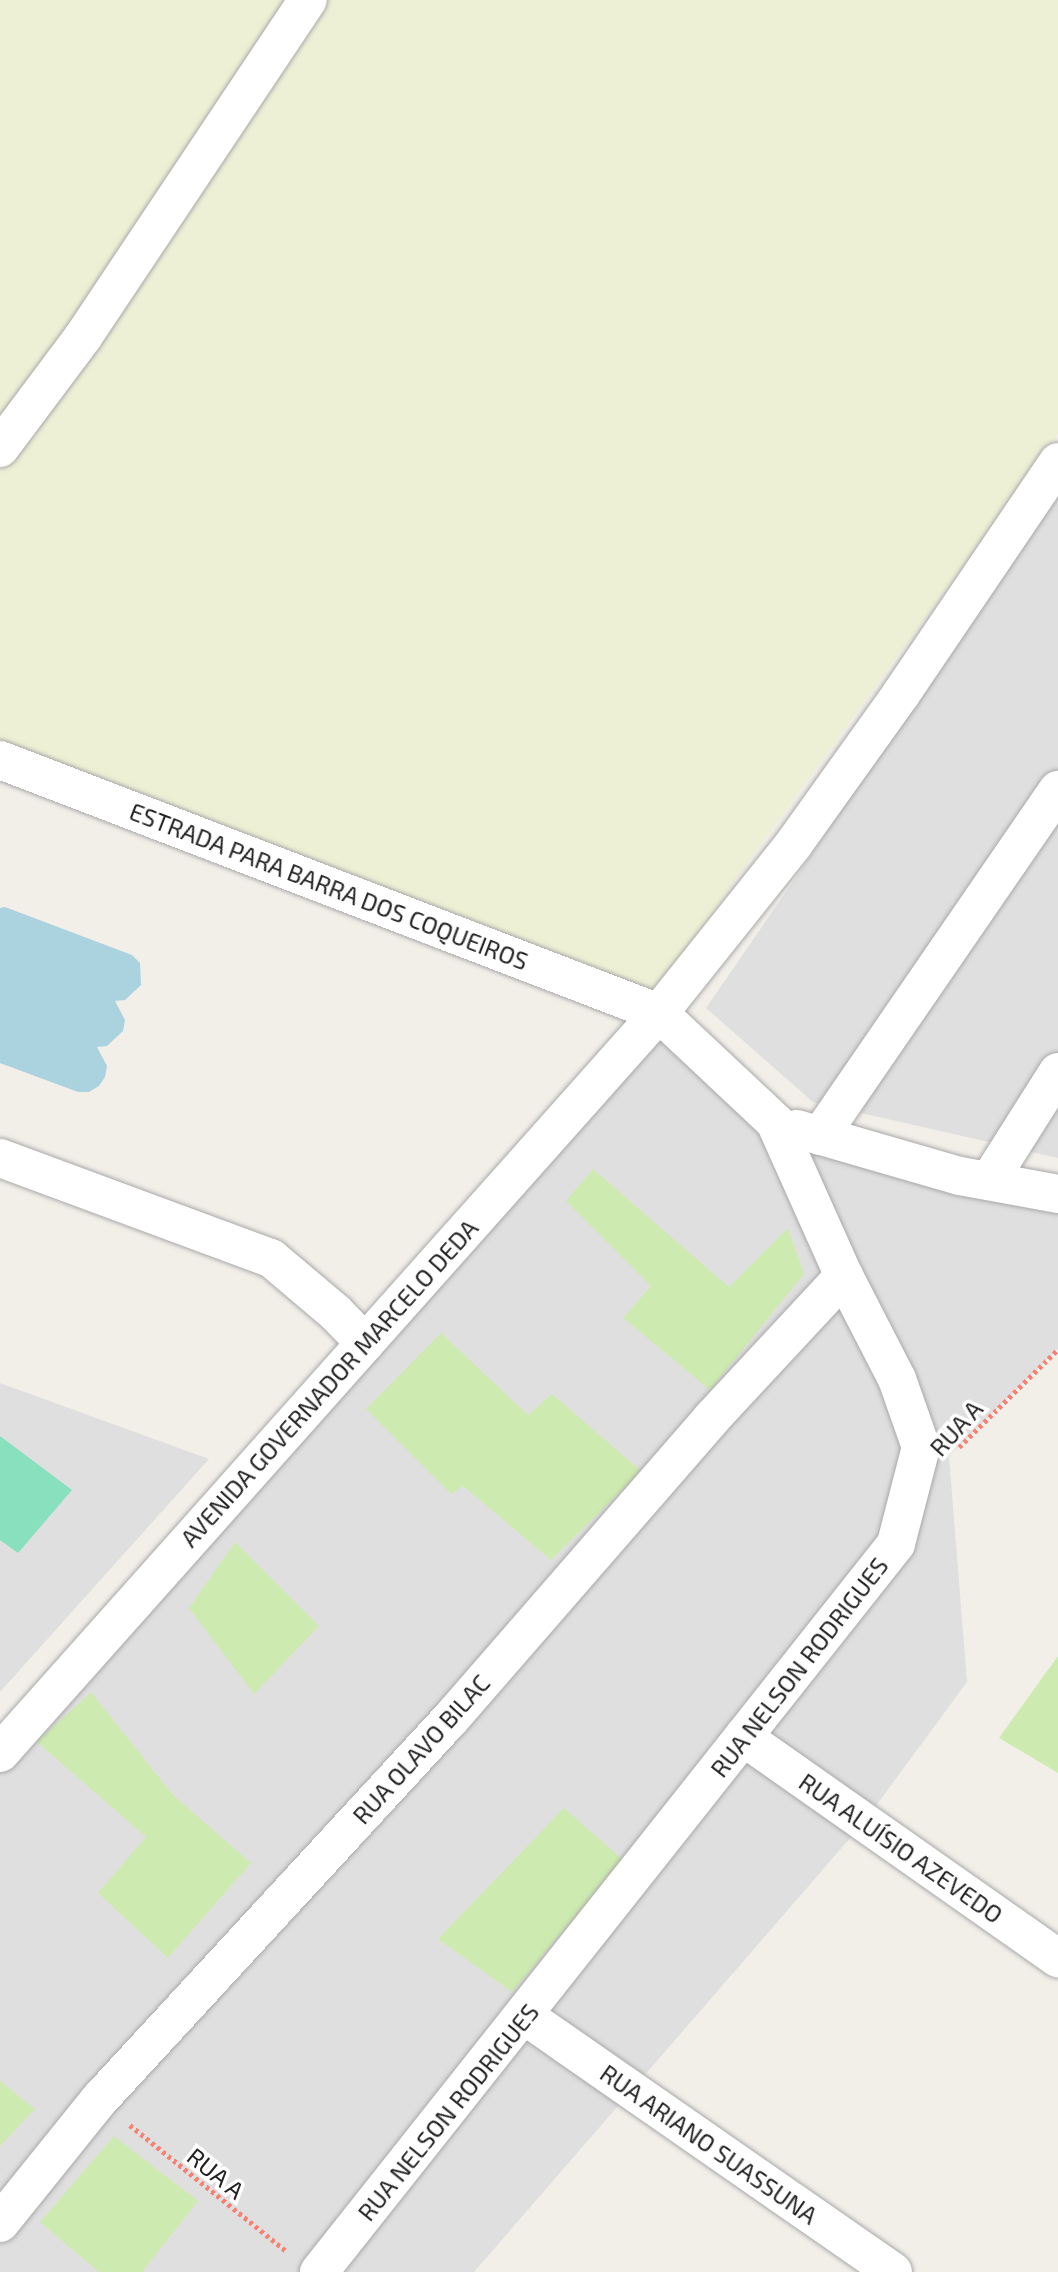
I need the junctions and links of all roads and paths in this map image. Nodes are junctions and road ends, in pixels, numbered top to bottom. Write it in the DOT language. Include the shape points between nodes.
graph roads {
  1 [pos="308,0"];
  2 [pos="0,448"];
  3 [pos="1058,463"];
  4 [pos="0,761"];
  5 [pos="1058,790"];
  6 [pos="659,1013"];
  7 [pos="1058,1072"];
  8 [pos="775,1122"];
  9 [pos="820,1136"];
  10 [pos="0,1158"];
  11 [pos="989,1181"];
  12 [pos="1058,1194"];
  13 [pos="844,1276"];
  14 [pos="365,1343"];
  15 [pos="1058,1349"];
  16 [pos="948,1456"];
  17 [pos="743,1737"];
  18 [pos="0,1753"];
  19 [pos="1058,1958"];
  20 [pos="525,2016"];
  21 [pos="99,2100"];
  22 [pos="0,2223"];
  23 [pos="305,2263"];
  24 [pos="893,2272"];
  1 -- 2 [label="street" via="83,337"];
  3 -- 6 [label="street, AVENIDA GOVERNADOR MARCELO DEDA" via="793,845"];
  4 -- 6 [label="street, ESTRADA PARA BARRA DOS COQUEIROS"];
  5 -- 9 [label="street"];
  6 -- 8 [label="street, RUA NELSON RODRIGUES"];
  6 -- 14 [label="street, AVENIDA GOVERNADOR MARCELO DEDA"];
  7 -- 11 [label="street"];
  8 -- 9 [label="street"];
  8 -- 13 [label="street, RUA NELSON RODRIGUES"];
  9 -- 11 [label="street"];
  10 -- 14 [label="street" via="271,1258 336,1312"];
  11 -- 12 [label="street"];
  13 -- 17 [label="street, RUA NELSON RODRIGUES" via="897,1379 921,1447 896,1544"];
  13 -- 21 [label="street, RUA OLAVO BILAC" via="712,1418 454,1715"];
  14 -- 18 [label="street, AVENIDA GOVERNADOR MARCELO DEDA"];
  15 -- 16 [label="path, RUA A"];
  17 -- 19 [label="street, RUA ALUÍSIO AZEVEDO"];
  17 -- 20 [label="street, RUA NELSON RODRIGUES"];
  20 -- 23 [label="street, RUA NELSON RODRIGUES"];
  20 -- 24 [label="street, RUA ARIANO SUASSUNA"];
  21 -- 22 [label="street, RUA OLAVO BILAC"];
  21 -- 23 [label="path, RUA A"];
}
